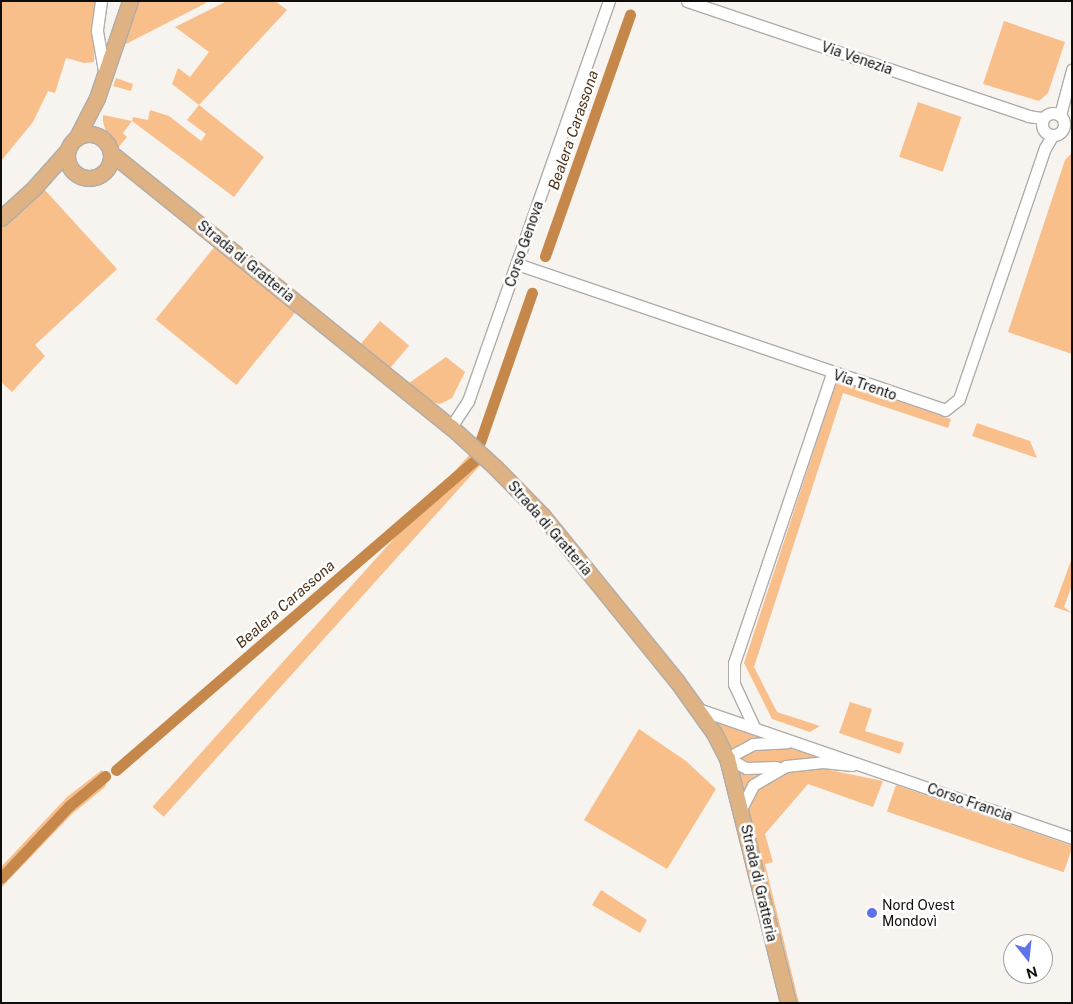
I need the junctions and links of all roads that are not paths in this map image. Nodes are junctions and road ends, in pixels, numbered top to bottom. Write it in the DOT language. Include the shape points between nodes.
graph roads {
  1 [pos="100,1"];
  2 [pos="130,1"];
  3 [pos="610,1"];
  4 [pos="687,1"];
  5 [pos="104,70"];
  6 [pos="1072,70"];
  7 [pos="96,98"];
  8 [pos="1056,126"];
  9 [pos="78,137"];
  10 [pos="100,137"];
  11 [pos="67,151"];
  12 [pos="111,153"];
  13 [pos="107,170"];
  14 [pos="75,174"];
  15 [pos="138,174"];
  16 [pos="34,188"];
  17 [pos="1,218"];
  18 [pos="517,264"];
  19 [pos="832,373"];
  20 [pos="451,427"];
  21 [pos="698,709"];
  22 [pos="754,728"];
  23 [pos="799,743"];
  24 [pos="727,758"];
  25 [pos="786,766"];
  26 [pos="868,766"];
  27 [pos="741,809"];
  28 [pos="1072,838"];
  29 [pos="788,1003"];
  1 -- 5 [label="street" via="97,32"];
  2 -- 5 [label="main road"];
  3 -- 18 [label="street, Corso Genova"];
  4 -- 8 [label="street, Via Venezia"];
  5 -- 7 [label="main road"];
  6 -- 8 [label="street, Via Trento"];
  7 -- 9 [label="main road"];
  7 -- 10 [label="main road" via="95,121"];
  8 -- 19 [label="street, Via Trento" via="1045,148 954,407 938,410"];
  9 -- 10 [label="main road" via="86,134"];
  9 -- 11 [label="main road"];
  10 -- 12 [label="main road"];
  11 -- 14 [label="main road" via="70,168"];
  11 -- 16 [label="main road"];
  12 -- 13 [label="main road"];
  12 -- 15 [label="main road, Strada di Gratteria"];
  13 -- 14 [label="main road" via="92,179"];
  13 -- 15 [label="main road"];
  14 -- 16 [label="main road" via="51,179"];
  15 -- 20 [label="main road, Strada di Gratteria"];
  16 -- 17 [label="main road"];
  18 -- 19 [label="street, Via Trento"];
  18 -- 20 [label="street, Corso Genova" via="466,405"];
  19 -- 22 [label="street" via="734,663 735,688"];
  20 -- 21 [label="main road, Strada di Gratteria" via="538,510"];
  21 -- 22 [label="street, Corso Francia"];
  21 -- 24 [label="main road, Strada di Gratteria"];
  22 -- 23 [label="street, Corso Francia"];
  23 -- 24 [label="street, Corso Francia" via="753,744"];
  23 -- 26 [label="street, Corso Francia"];
  24 -- 25 [label="street, Corso Francia" via="752,769"];
  24 -- 27 [label="main road, Strada di Gratteria"];
  25 -- 26 [label="street, Corso Francia" via="823,762"];
  25 -- 27 [label="street, Corso Francia" via="753,785"];
  26 -- 28 [label="street, Corso Francia"];
  27 -- 29 [label="main road, Strada di Gratteria"];
}
